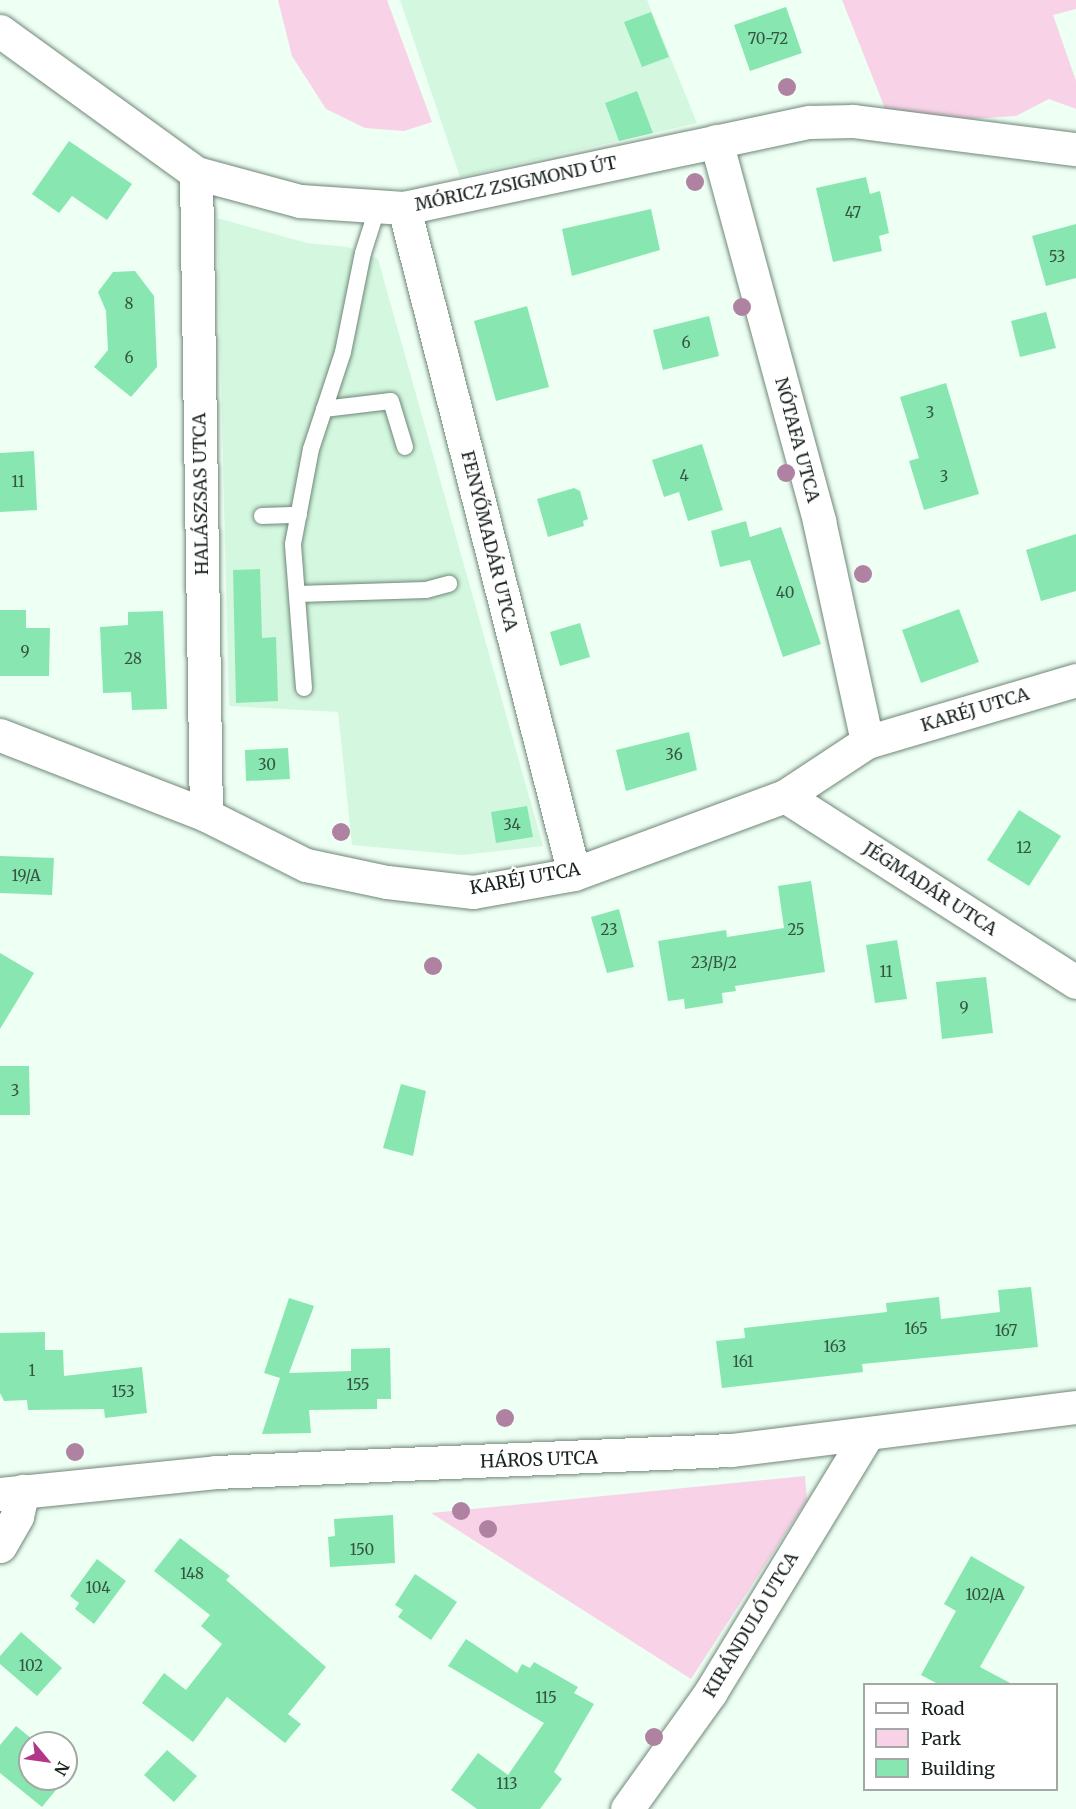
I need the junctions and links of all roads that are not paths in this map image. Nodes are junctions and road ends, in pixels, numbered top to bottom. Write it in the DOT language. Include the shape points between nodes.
graph roads {
  1 [pos="0,31"];
  2 [pos="716,141"];
  3 [pos="1076,149"];
  4 [pos="196,173"];
  5 [pos="391,207"];
  6 [pos="324,409"];
  7 [pos="405,447"];
  8 [pos="262,516"];
  9 [pos="299,516"];
  10 [pos="449,584"];
  11 [pos="298,594"];
  12 [pos="1076,680"];
  13 [pos="304,688"];
  14 [pos="0,735"];
  15 [pos="867,742"];
  16 [pos="784,796"];
  17 [pos="206,815"];
  18 [pos="574,874"];
  19 [pos="1076,982"];
  20 [pos="1076,1407"];
  21 [pos="866,1436"];
  22 [pos="12,1493"];
  23 [pos="0,1546"];
  24 [pos="627,1809"];
  1 -- 4 [label="street, MÓRICZ ZSIGMOND ÚT"];
  2 -- 3 [label="street, MÓRICZ ZSIGMOND ÚT" via="810,122 853,121"];
  2 -- 5 [label="street, MÓRICZ ZSIGMOND ÚT"];
  2 -- 15 [label="street, NÓTAFA UTCA" via="819,520"];
  4 -- 5 [label="street, MÓRICZ ZSIGMOND ÚT" via="300,201"];
  4 -- 17 [label="street, HALÁSZSAS UTCA"];
  5 -- 6 [label="lane"];
  5 -- 18 [label="street, FENYŐMADÁR UTCA"];
  6 -- 7 [label="lane" via="391,400"];
  6 -- 9 [label="lane" via="311,449"];
  8 -- 9 [label="lane"];
  9 -- 11 [label="lane" via="293,544"];
  10 -- 11 [label="lane" via="426,590"];
  11 -- 13 [label="lane"];
  12 -- 15 [label="street, KARÉJ UTCA"];
  14 -- 17 [label="street, KARÉJ UTCA"];
  15 -- 16 [label="street, KARÉJ UTCA"];
  16 -- 18 [label="street, KARÉJ UTCA"];
  16 -- 19 [label="street, JÉGMADÁR UTCA"];
  17 -- 18 [label="street, KARÉJ UTCA" via="306,866 387,882 473,892"];
  20 -- 21 [label="street, HÁROS UTCA"];
  21 -- 22 [label="street, HÁROS UTCA" via="625,1457 216,1472"];
  21 -- 24 [label="street, KIRÁNDULÓ UTCA" via="710,1693"];
  22 -- 23 [label="street" via="11,1530"];
}
